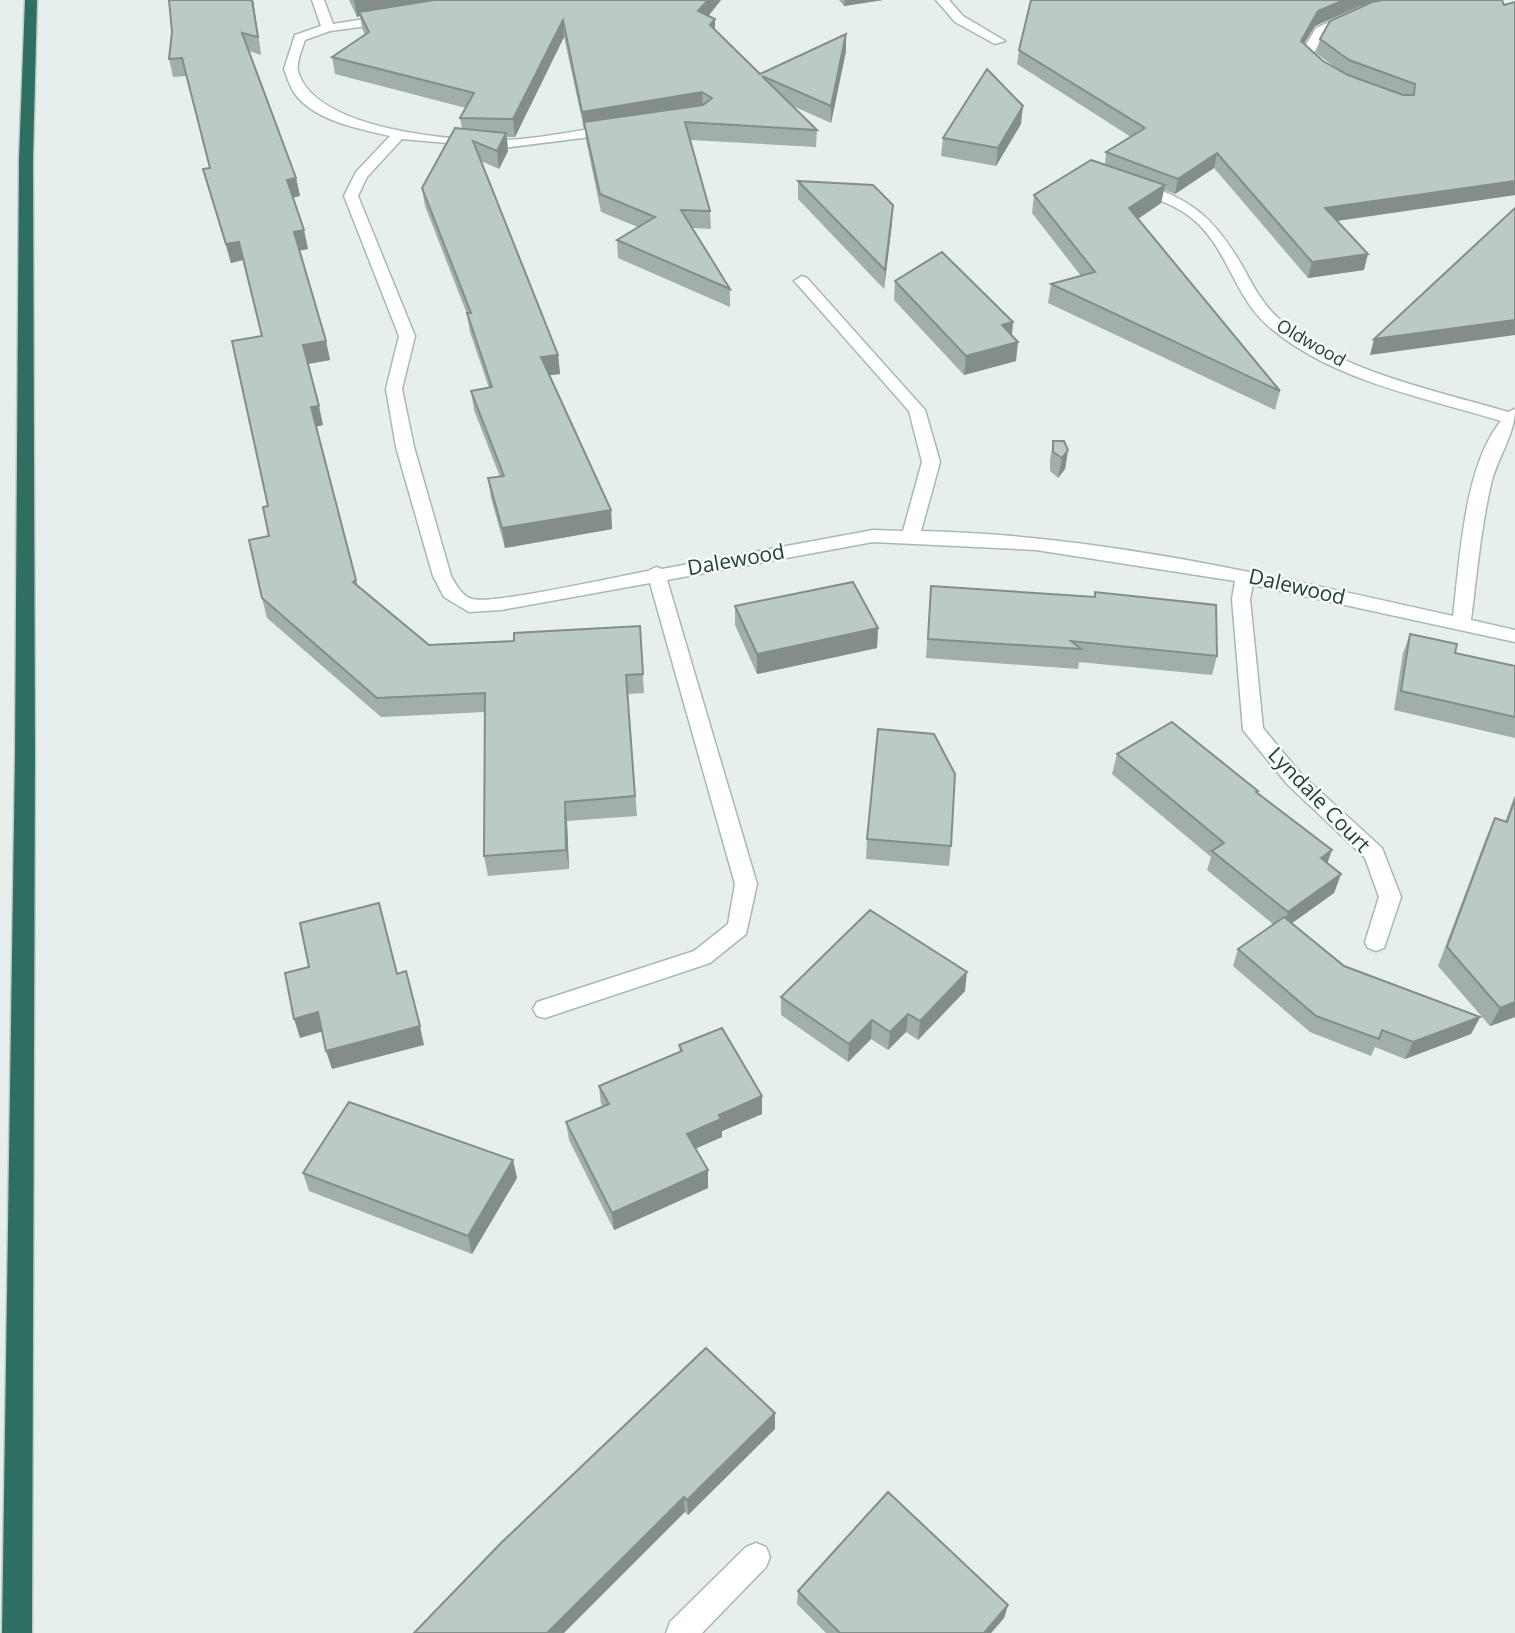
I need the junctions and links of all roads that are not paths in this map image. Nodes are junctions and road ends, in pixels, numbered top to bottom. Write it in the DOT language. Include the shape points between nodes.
graph roads {
  1 [pos="31,0"];
  2 [pos="318,0"];
  3 [pos="942,0"];
  4 [pos="1364,11"];
  5 [pos="402,17"];
  6 [pos="328,28"];
  7 [pos="999,41"];
  8 [pos="1338,78"];
  9 [pos="622,129"];
  10 [pos="399,134"];
  11 [pos="1122,182"];
  12 [pos="802,281"];
  13 [pos="1512,416"];
  14 [pos="911,536"];
  15 [pos="656,573"];
  16 [pos="1246,575"];
  17 [pos="1461,624"];
  18 [pos="1515,636"];
  19 [pos="1376,942"];
  20 [pos="545,1009"];
  21 [pos="756,1557"];
  22 [pos="688,1631"];
  23 [pos="17,1633"];
  1 -- 23 [label="highway" via="26,159"];
  2 -- 6 [label="street"];
  3 -- 7 [label="street" via="959,19"];
  4 -- 8 [label="street" via="1320,31 1306,55"];
  5 -- 6 [label="street"];
  6 -- 10 [label="street" via="299,37 294,46 290,70 300,94 322,112"];
  9 -- 10 [label="street" via="504,144"];
  10 -- 15 [label="street, Dalewood" via="361,175 351,196 407,336 394,389 405,446 442,576 451,593 468,606 501,604"];
  11 -- 13 [label="street, Oldwood" via="1196,213 1271,320 1301,341 1368,374"];
  12 -- 14 [label="street" via="917,410 931,462"];
  13 -- 17 [label="street, Oldwood" via="1496,443 1479,500"];
  14 -- 15 [label="street, Dalewood" via="873,536"];
  14 -- 16 [label="street, Dalewood" via="1057,546"];
  15 -- 20 [label="street" via="746,884 738,928 702,957"];
  16 -- 17 [label="street, Dalewood"];
  16 -- 19 [label="street, Lyndale Court" via="1241,600 1253,730 1294,779 1374,854 1390,897"];
  17 -- 18 [label="street, Dalewood"];
  21 -- 22 [label="street"];
}
